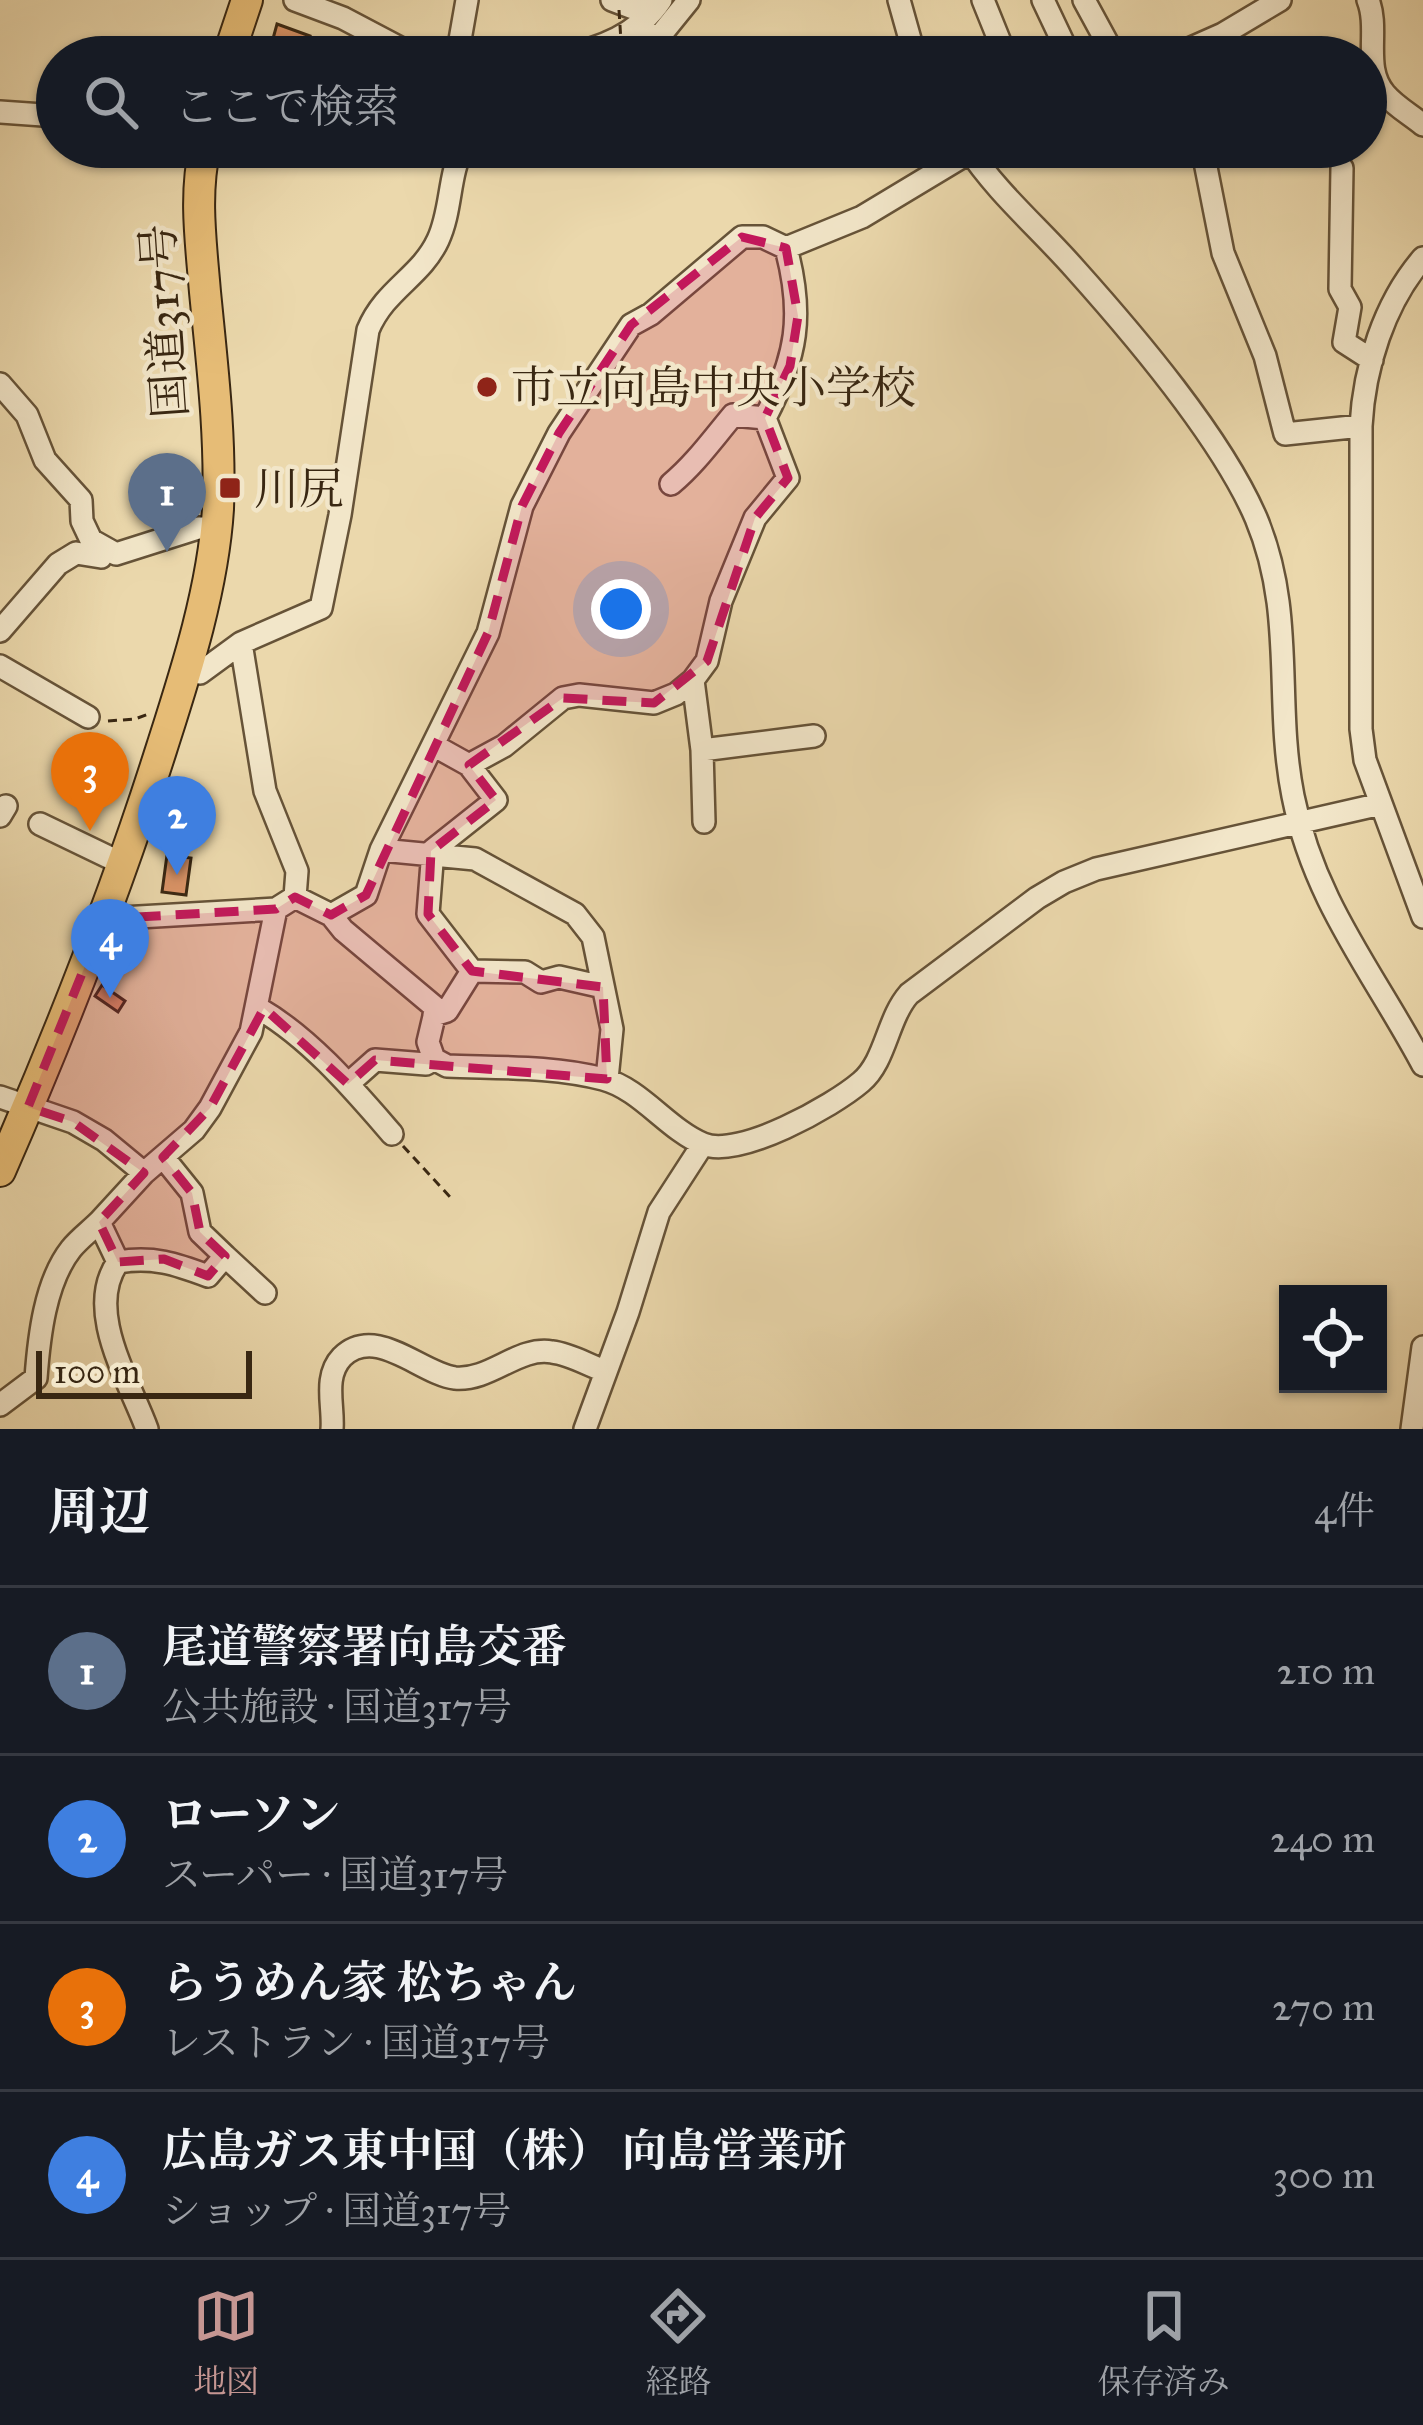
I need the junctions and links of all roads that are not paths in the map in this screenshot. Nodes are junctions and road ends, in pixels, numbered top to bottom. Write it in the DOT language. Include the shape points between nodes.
graph roads {
  1 [pos="247,0"];
  2 [pos="295,0"];
  3 [pos="467,0"];
  4 [pos="689,0"];
  5 [pos="899,0"];
  6 [pos="983,0"];
  7 [pos="1042,0"];
  8 [pos="1084,0"];
  9 [pos="1280,0"];
  10 [pos="1368,0"];
  11 [pos="643,15"];
  12 [pos="235,36"];
  13 [pos="377,36"];
  14 [pos="461,36"];
  15 [pos="610,36"];
  16 [pos="676,36"];
  17 [pos="909,36"];
  18 [pos="998,36"];
  19 [pos="1060,36"];
  20 [pos="1104,36"];
  21 [pos="1219,36"];
  22 [pos="1373,36"];
  23 [pos="1387,96"];
  24 [pos="0,112"];
  25 [pos="36,115"];
  26 [pos="1423,125"];
  27 [pos="203,168"];
  28 [pos="453,168"];
  29 [pos="938,168"];
  30 [pos="980,168"];
  31 [pos="1206,168"];
  32 [pos="1342,168"];
  33 [pos="786,248"];
  34 [pos="1423,258"];
  35 [pos="1372,360"];
  36 [pos="0,384"];
  37 [pos="765,418"];
  38 [pos="1361,426"];
  39 [pos="671,484"];
  40 [pos="215,528"];
  41 [pos="107,549"];
  42 [pos="0,631"];
  43 [pos="241,643"];
  44 [pos="0,666"];
  45 [pos="185,670"];
  46 [pos="693,680"];
  47 [pos="88,717"];
  48 [pos="814,736"];
  49 [pos="433,745"];
  50 [pos="702,750"];
  51 [pos="469,765"];
  52 [pos="1381,804"];
  53 [pos="704,821"];
  54 [pos="40,824"];
  55 [pos="1299,825"];
  56 [pos="381,850"];
  57 [pos="431,855"];
  58 [pos="123,864"];
  59 [pos="285,903"];
  60 [pos="331,915"];
  61 [pos="1423,916"];
  62 [pos="104,919"];
  63 [pos="472,971"];
  64 [pos="603,987"];
  65 [pos="259,1008"];
  66 [pos="434,1015"];
  67 [pos="434,1059"];
  68 [pos="1423,1065"];
  69 [pos="607,1079"];
  70 [pos="348,1084"];
  71 [pos="14,1102"];
  72 [pos="392,1134"];
  73 [pos="703,1144"];
  74 [pos="163,1157"];
  75 [pos="0,1171"];
  76 [pos="144,1173"];
  77 [pos="99,1222"];
  78 [pos="225,1256"];
  79 [pos="118,1262"];
  80 [pos="208,1276"];
  81 [pos="1423,1347"];
  82 [pos="605,1371"];
  83 [pos="0,1405"];
  84 [pos="147,1429"];
  85 [pos="332,1429"];
  86 [pos="585,1429"];
  87 [pos="1412,1429"];
  1 -- 12 [label="highway"];
  2 -- 13 [label="street"];
  3 -- 14 [label="street"];
  4 -- 11 [label="street"];
  5 -- 17 [label="street"];
  6 -- 18 [label="street"];
  7 -- 19 [label="street"];
  8 -- 20 [label="street"];
  9 -- 21 [label="street"];
  10 -- 22 [label="street"];
  11 -- 15 [label="street"];
  11 -- 16 [label="street"];
  23 -- 26 [label="street"];
  24 -- 25 [label="street"];
  27 -- 40 [label="highway, 国道317号" via="199,225 217,416"];
  28 -- 43 [label="street" via="436,244 378,306 368,330 321,608"];
  29 -- 33 [label="street" via="862,217"];
  30 -- 55 [label="street" via="1124,327 1239,483 1258,524 1284,630"];
  31 -- 38 [label="street" via="1223,253 1285,434"];
  32 -- 35 [label="street" via="1340,289 1350,307 1344,341"];
  33 -- 37 [label="street" via="798,316 790,366"];
  33 -- 49 [label="street" via="742,237 631,325 559,433 523,506 488,633"];
  34 -- 35 [label="street" via="1396,296"];
  35 -- 38 [label="street"];
  36 -- 41 [label="street" via="27,415 45,460 81,500 91,540"];
  37 -- 39 [label="street" via="733,416"];
  37 -- 46 [label="street" via="788,478 755,518 707,661"];
  38 -- 52 [label="street" via="1361,729"];
  40 -- 41 [label="street" via="116,554"];
  40 -- 45 [label="highway, 国道317号"];
  41 -- 42 [label="street" via="58,564"];
  43 -- 45 [label="street" via="200,674"];
  43 -- 59 [label="street" via="265,791 297,871"];
  44 -- 47 [label="street"];
  45 -- 58 [label="highway, 国道317号"];
  46 -- 50 [label="street"];
  46 -- 51 [label="street" via="654,703 562,698"];
  48 -- 50 [label="street"];
  49 -- 51 [label="street"];
  49 -- 56 [label="street"];
  50 -- 53 [label="street"];
  51 -- 57 [label="street" via="496,800"];
  52 -- 55 [label="street"];
  52 -- 61 [label="street"];
  54 -- 58 [label="street"];
  55 -- 68 [label="street" via="1330,909"];
  55 -- 73 [label="street" via="1064,882 909,994 864,1081 749,1142"];
  56 -- 57 [label="street"];
  56 -- 60 [label="street" via="366,895"];
  57 -- 63 [label="street" via="428,914"];
  57 -- 64 [label="street" via="475,859 575,914 592,937"];
  58 -- 62 [label="highway, 国道317号"];
  59 -- 60 [label="street"];
  59 -- 62 [label="street"];
  59 -- 65 [label="street"];
  60 -- 66 [label="street" via="436,1008"];
  62 -- 71 [label="highway, 国道317号" via="72,1007"];
  63 -- 64 [label="street"];
  63 -- 66 [label="street" via="447,1011"];
  64 -- 69 [label="street" via="612,1029"];
  65 -- 70 [label="street"];
  65 -- 74 [label="street" via="209,1108"];
  66 -- 67 [label="street"];
  67 -- 69 [label="street"];
  67 -- 70 [label="street" via="375,1060"];
  69 -- 73 [label="street"];
  70 -- 72 [label="street"];
  71 -- 75 [label="highway, 国道317号"];
  71 -- 76 [label="street" via="73,1122"];
  73 -- 82 [label="street" via="659,1212"];
  74 -- 76 [label="street"];
  74 -- 78 [label="street" via="192,1193 200,1232"];
  76 -- 77 [label="street"];
  77 -- 79 [label="street"];
  77 -- 83 [label="street" via="59,1273 41,1326 36,1378"];
  78 -- 80 [label="street"];
  78 -- 80 [label="street" via="257,1285"];
  79 -- 80 [label="street" via="164,1259"];
  79 -- 84 [label="street" via="103,1294 119,1364"];
  81 -- 87 [label="street"];
  82 -- 85 [label="street" via="549,1351 482,1377 451,1378 388,1349 362,1347 334,1372"];
  82 -- 86 [label="street"];
}
